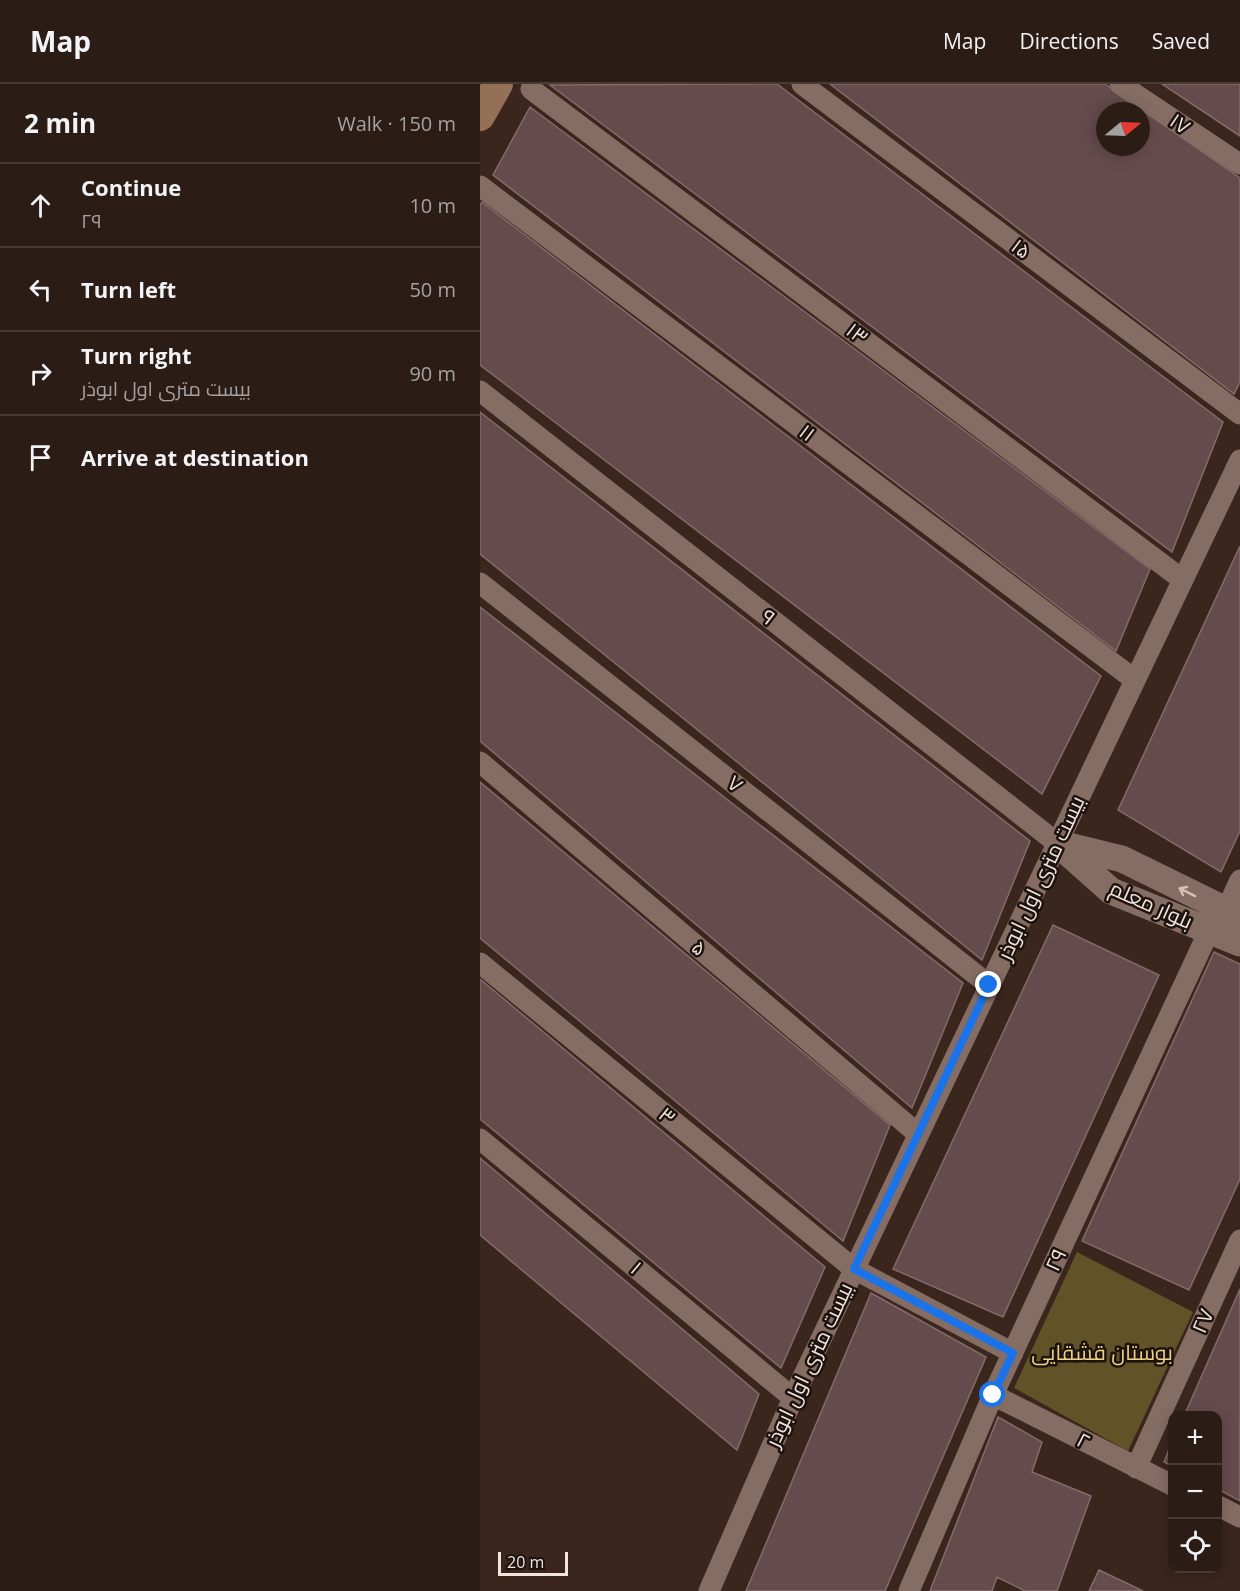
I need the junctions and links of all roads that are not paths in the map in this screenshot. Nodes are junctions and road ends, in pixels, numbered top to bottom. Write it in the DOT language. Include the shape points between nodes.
graph roads {
  1 [pos="498,84"];
  2 [pos="802,84"];
  3 [pos="1119,84"];
  4 [pos="531,89"];
  5 [pos="480,116"];
  6 [pos="1240,165"];
  7 [pos="480,186"];
  8 [pos="480,391"];
  9 [pos="1240,414"];
  10 [pos="1240,460"];
  11 [pos="1182,580"];
  12 [pos="480,584"];
  13 [pos="1135,680"];
  14 [pos="480,762"];
  15 [pos="1057,843"];
  16 [pos="1240,880"];
  17 [pos="1225,919"];
  18 [pos="1240,943"];
  19 [pos="480,963"];
  20 [pos="989,985"];
  21 [pos="918,1134"];
  22 [pos="480,1139"];
  23 [pos="1240,1240"];
  24 [pos="854,1269"];
  25 [pos="1013,1353"];
  26 [pos="993,1395"];
  27 [pos="793,1398"];
  28 [pos="1136,1468"];
  29 [pos="1168,1483"];
  30 [pos="1222,1508"];
  31 [pos="1240,1517"];
  32 [pos="709,1591"];
  33 [pos="909,1591"];
  1 -- 5 [label="main road"];
  2 -- 9 [label="street, ۱۵"];
  3 -- 6 [label="street, ۱۷"];
  4 -- 11 [label="street, ۱۳"];
  7 -- 13 [label="street, ۱۱"];
  8 -- 15 [label="street, ۹"];
  10 -- 11 [label="street, بیست متری اول ابوذر"];
  11 -- 13 [label="street, بیست متری اول ابوذر"];
  12 -- 20 [label="street, ۷"];
  13 -- 15 [label="street, بیست متری اول ابوذر"];
  14 -- 21 [label="street, ۵"];
  15 -- 17 [label="street, بلوار معلم" via="1122,859"];
  15 -- 20 [label="street, بیست متری اول ابوذر"];
  16 -- 17 [label="street, ۲۹"];
  17 -- 18 [label="street, بلوار معلم"];
  17 -- 25 [label="street, ۲۹"];
  19 -- 24 [label="street, ۳"];
  20 -- 21 [label="street, بیست متری اول ابوذر"];
  21 -- 24 [label="street, بیست متری اول ابوذر"];
  22 -- 27 [label="street, ۱"];
  23 -- 28 [label="street, ۲۷"];
  24 -- 25 [label="street, ۳"];
  24 -- 27 [label="street, بیست متری اول ابوذر"];
  25 -- 26 [label="street, ۲۹"];
  26 -- 28 [label="street, ۲"];
  26 -- 33 [label="street, ۲۹"];
  27 -- 32 [label="street, بیست متری اول ابوذر"];
  28 -- 29 [label="street, ۲"];
  30 -- 31 [label="street"];
}
